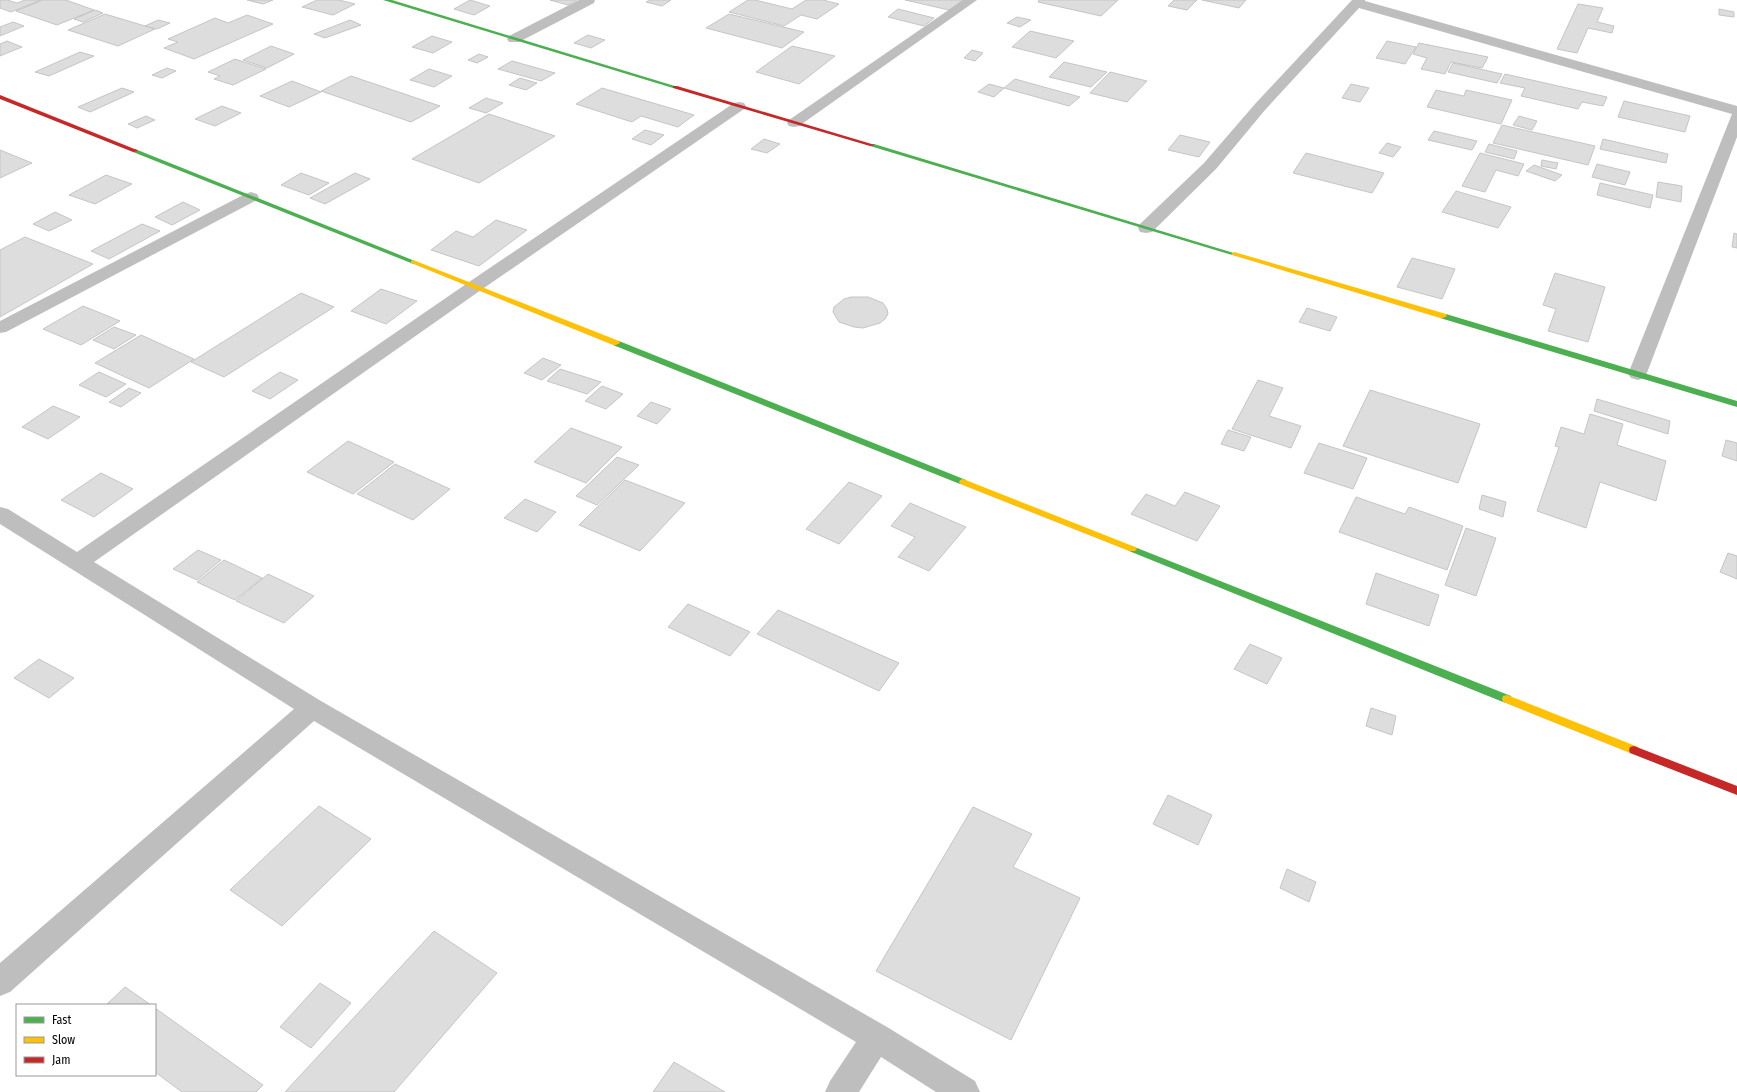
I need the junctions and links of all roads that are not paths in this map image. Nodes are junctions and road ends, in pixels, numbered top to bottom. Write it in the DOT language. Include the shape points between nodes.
graph roads {
  1 [pos="386,0"];
  2 [pos="590,0"];
  3 [pos="971,0"];
  4 [pos="1358,1"];
  5 [pos="514,39"];
  6 [pos="0,97"];
  7 [pos="739,106"];
  8 [pos="1737,111"];
  9 [pos="1737,117"];
  10 [pos="794,123"];
  11 [pos="251,196"];
  12 [pos="1146,228"];
  13 [pos="475,286"];
  14 [pos="0,328"];
  15 [pos="1638,374"];
  16 [pos="1737,404"];
  17 [pos="0,514"];
  18 [pos="78,562"];
  19 [pos="312,708"];
  20 [pos="1737,791"];
  21 [pos="0,982"];
  22 [pos="876,1037"];
  23 [pos="841,1092"];
  24 [pos="964,1092"];
  1 -- 5 [label="street"];
  2 -- 5 [label="street"];
  3 -- 10 [label="street"];
  4 -- 8 [label="street"];
  4 -- 12 [label="street" via="1260,107 1210,166"];
  5 -- 7 [label="street"];
  6 -- 11 [label="street"];
  7 -- 10 [label="street"];
  7 -- 13 [label="street"];
  9 -- 15 [label="street"];
  10 -- 12 [label="street"];
  11 -- 13 [label="street"];
  11 -- 14 [label="street"];
  12 -- 15 [label="street"];
  13 -- 18 [label="street"];
  13 -- 20 [label="street"];
  15 -- 16 [label="street"];
  17 -- 18 [label="street"];
  18 -- 19 [label="street"];
  19 -- 21 [label="street"];
  19 -- 22 [label="street"];
  22 -- 23 [label="street"];
  22 -- 24 [label="street"];
}
